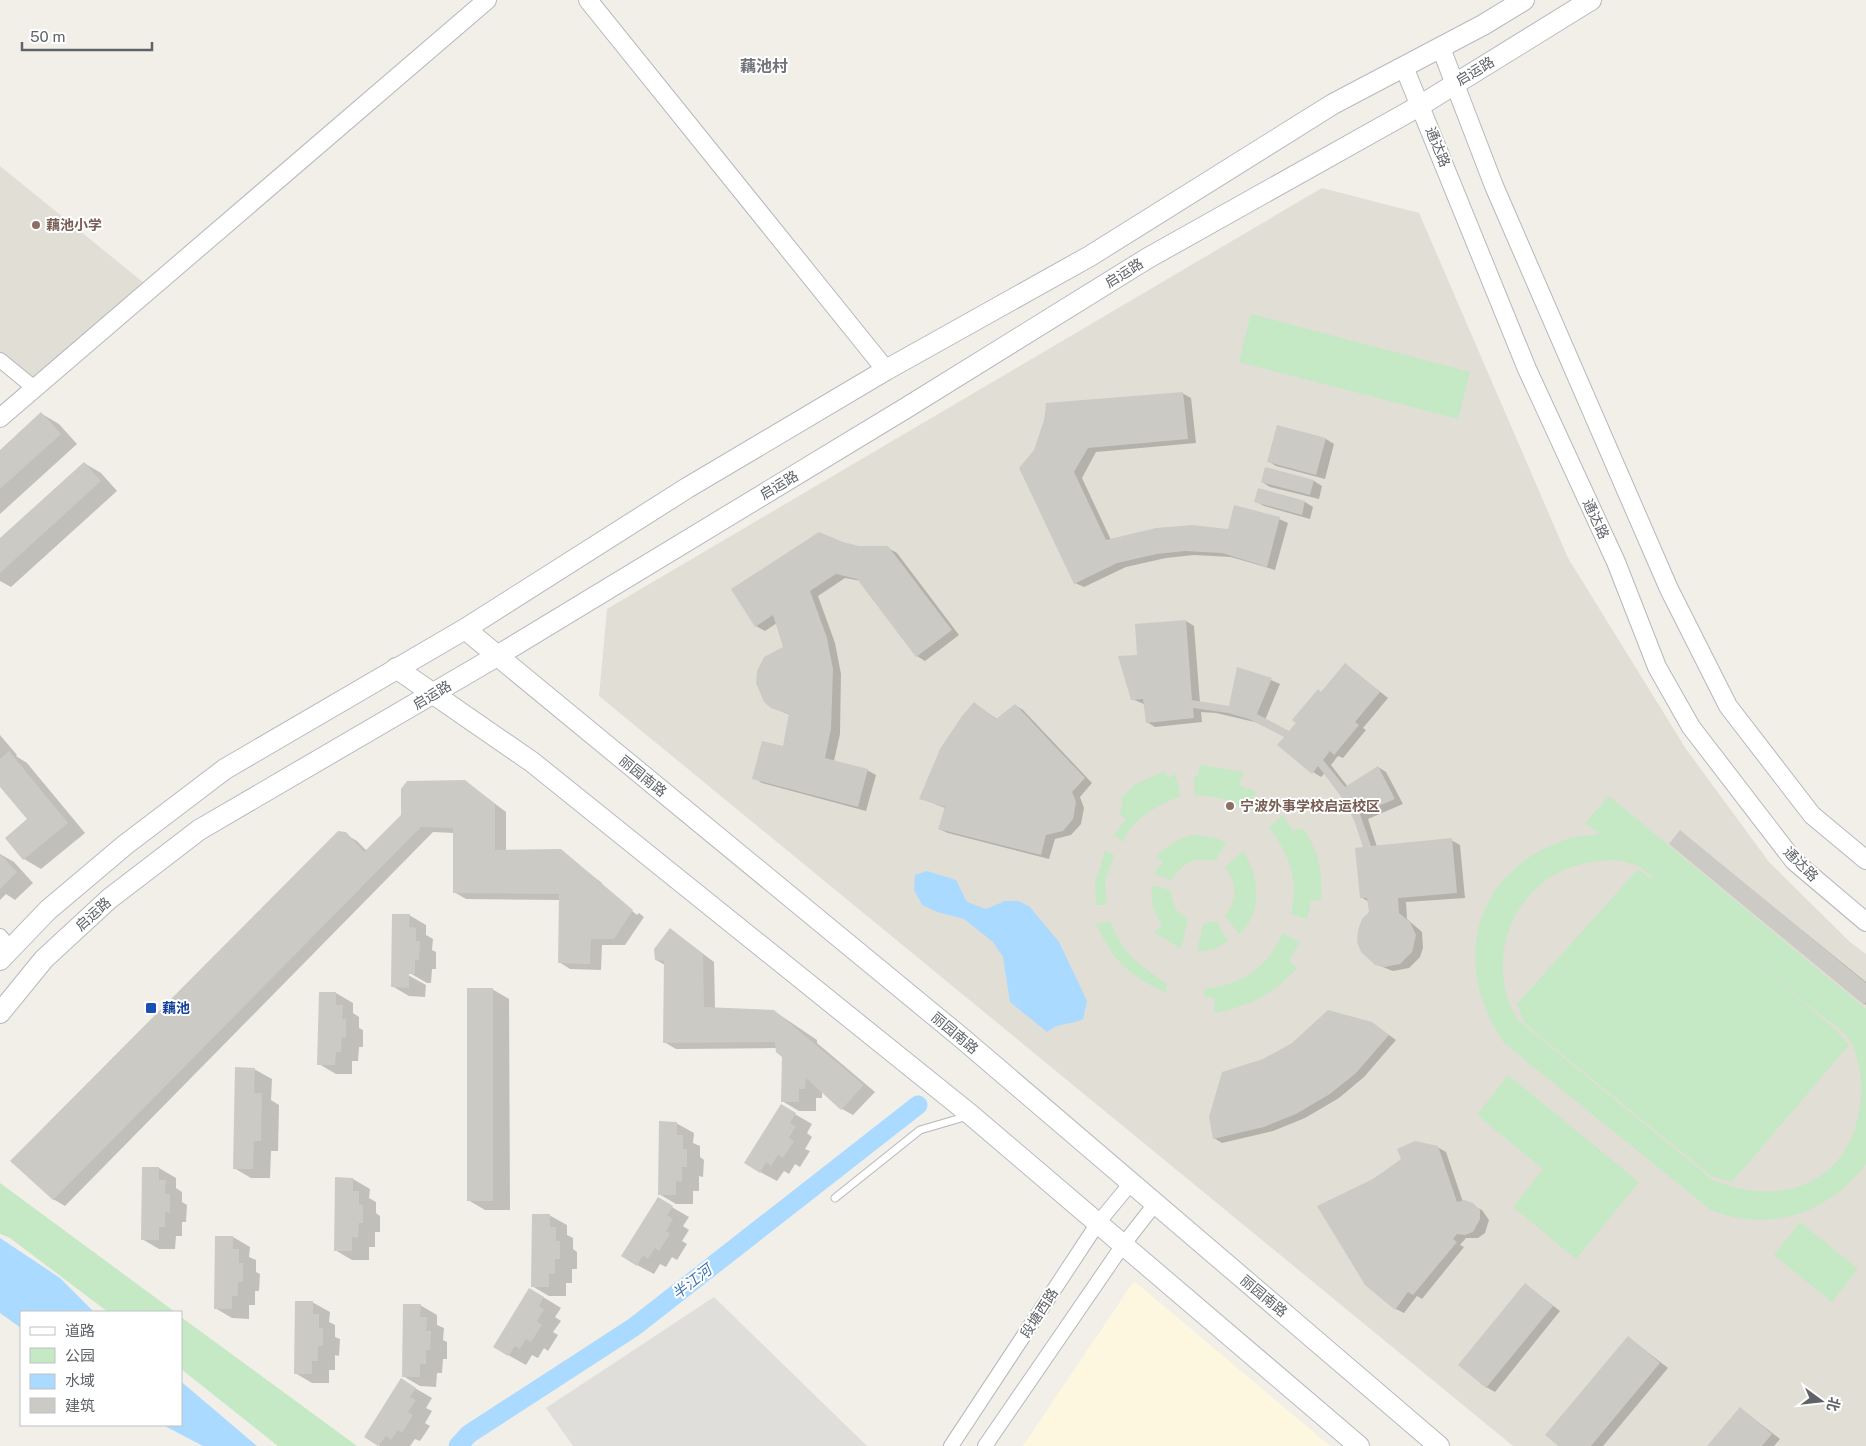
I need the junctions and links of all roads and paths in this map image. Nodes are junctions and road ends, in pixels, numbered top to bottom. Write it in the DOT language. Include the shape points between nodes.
graph roads {
  1 [pos="487,0"];
  2 [pos="588,0"];
  3 [pos="1524,0"];
  4 [pos="1591,0"];
  5 [pos="1441,48"];
  6 [pos="1404,67"];
  7 [pos="1454,83"];
  8 [pos="1421,105"];
  9 [pos="0,360"];
  10 [pos="886,370"];
  11 [pos="33,387"];
  12 [pos="0,418"];
  13 [pos="465,629"];
  14 [pos="497,656"];
  15 [pos="396,668"];
  16 [pos="434,694"];
  17 [pos="1866,860"];
  18 [pos="1866,922"];
  19 [pos="4,948"];
  20 [pos="0,1012"];
  21 [pos="971,1115"];
  22 [pos="1131,1183"];
  23 [pos="835,1198"];
  24 [pos="1155,1204"];
  25 [pos="1098,1223"];
  26 [pos="1122,1244"];
  27 [pos="950,1446"];
  28 [pos="985,1446"];
  29 [pos="1359,1446"];
  30 [pos="1439,1446"];
  1 -- 11 [label="street"];
  2 -- 10 [label="street"];
  3 -- 5 [label="main road"];
  4 -- 7 [label="main road, 启运路"];
  5 -- 6 [label="main road"];
  5 -- 7 [label="street"];
  6 -- 8 [label="street, 通达路"];
  6 -- 10 [label="main road" via="1334,104 1090,256"];
  7 -- 8 [label="main road, 启运路"];
  7 -- 17 [label="street" via="1494,186 1669,589 1728,706 1812,815"];
  8 -- 14 [label="main road, 启运路" via="1148,258"];
  8 -- 18 [label="street, 通达路" via="1527,369 1616,562 1657,667 1691,727 1794,861"];
  9 -- 11 [label="street"];
  10 -- 13 [label="main road" via="687,488"];
  11 -- 12 [label="street"];
  13 -- 14 [label="main road, 丽园南路"];
  13 -- 15 [label="main road"];
  14 -- 16 [label="main road, 启运路"];
  14 -- 22 [label="main road, 丽园南路" via="963,1040"];
  15 -- 16 [label="main road"];
  15 -- 19 [label="main road" via="226,769 125,844"];
  16 -- 20 [label="main road, 启运路" via="199,830 108,899 44,960"];
  16 -- 21 [label="main road" via="532,762"];
  21 -- 23 [label="lane" via="920,1130"];
  21 -- 25 [label="main road"];
  22 -- 24 [label="main road, 丽园南路"];
  22 -- 25 [label="street, 段塘西路"];
  24 -- 26 [label="street"];
  24 -- 30 [label="main road, 丽园南路"];
  25 -- 26 [label="main road"];
  25 -- 27 [label="street, 段塘西路"];
  26 -- 28 [label="street"];
  26 -- 29 [label="main road"];
}
